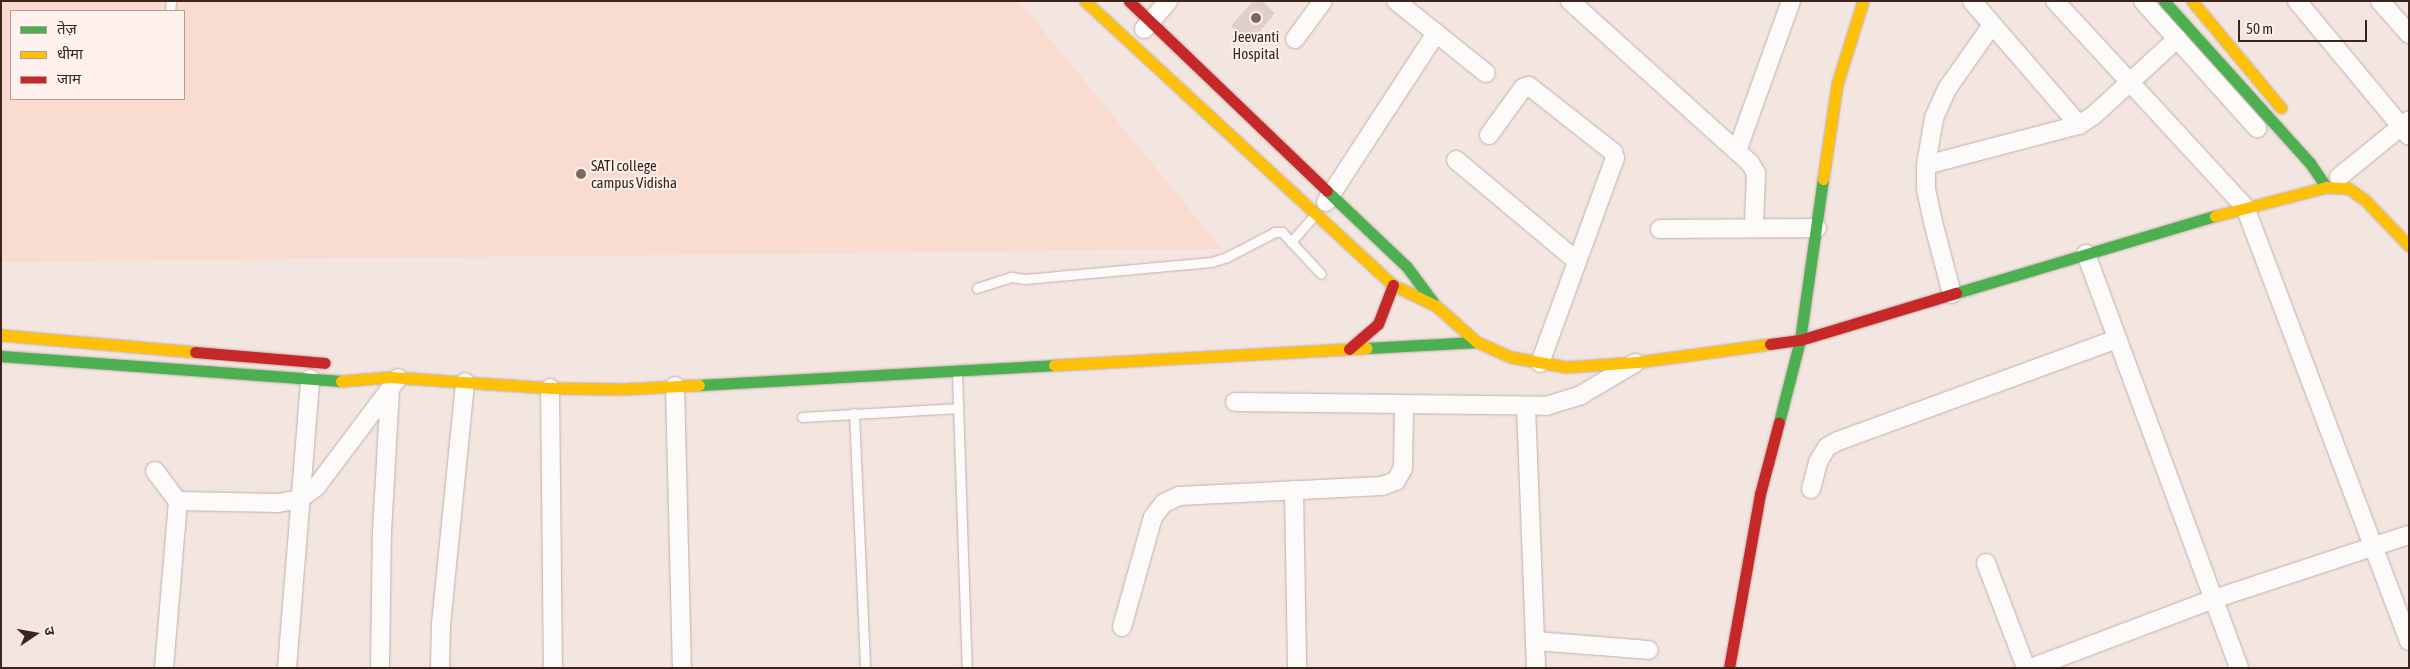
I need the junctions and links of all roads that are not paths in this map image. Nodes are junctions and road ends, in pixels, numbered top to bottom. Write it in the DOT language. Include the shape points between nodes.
graph roads {
  1 [pos="1084,1"];
  2 [pos="1129,1"];
  3 [pos="1168,1"];
  4 [pos="1323,1"];
  5 [pos="1396,1"];
  6 [pos="1570,1"];
  7 [pos="1791,1"];
  8 [pos="1863,1"];
  9 [pos="1972,1"];
  10 [pos="2056,1"];
  11 [pos="2143,1"];
  12 [pos="2164,1"];
  13 [pos="2192,1"];
  14 [pos="2297,1"];
  15 [pos="2380,1"];
  16 [pos="1151,21"];
  17 [pos="1992,25"];
  18 [pos="1436,34"];
  19 [pos="2409,34"];
  20 [pos="1294,39"];
  21 [pos="2177,39"];
  22 [pos="1131,45"];
  23 [pos="1486,74"];
  24 [pos="2129,81"];
  25 [pos="2288,116"];
  26 [pos="2079,124"];
  27 [pos="2258,128"];
  28 [pos="2406,128"];
  29 [pos="1489,135"];
  30 [pos="1737,151"];
  31 [pos="1456,160"];
  32 [pos="1926,165"];
  33 [pos="2336,180"];
  34 [pos="1333,194"];
  35 [pos="2245,207"];
  36 [pos="1316,214"];
  37 [pos="1754,226"];
  38 [pos="1817,228"];
  39 [pos="1660,229"];
  40 [pos="1291,242"];
  41 [pos="2409,246"];
  42 [pos="2086,254"];
  43 [pos="1577,261"];
  44 [pos="1321,274"];
  45 [pos="1393,285"];
  46 [pos="977,288"];
  47 [pos="1952,294"];
  48 [pos="1436,306"];
  49 [pos="1,335"];
  50 [pos="2117,338"];
  51 [pos="1800,340"];
  52 [pos="1477,342"];
  53 [pos="1349,349"];
  54 [pos="1,356"];
  55 [pos="1638,362"];
  56 [pos="1540,363"];
  57 [pos="339,365"];
  58 [pos="356,367"];
  59 [pos="957,371"];
  60 [pos="310,380"];
  61 [pos="393,381"];
  62 [pos="465,382"];
  63 [pos="675,386"];
  64 [pos="550,388"];
  65 [pos="1235,402"];
  66 [pos="1404,406"];
  67 [pos="1526,406"];
  68 [pos="958,408"];
  69 [pos="854,413"];
  70 [pos="802,418"];
  71 [pos="155,471"];
  72 [pos="1294,490"];
  73 [pos="1811,490"];
  74 [pos="300,499"];
  75 [pos="178,501"];
  76 [pos="2409,535"];
  77 [pos="2373,547"];
  78 [pos="1986,563"];
  79 [pos="2214,599"];
  80 [pos="1122,627"];
  81 [pos="1535,641"];
  82 [pos="2409,641"];
  83 [pos="1649,650"];
  84 [pos="164,668"];
  85 [pos="287,668"];
  86 [pos="380,668"];
  87 [pos="440,668"];
  88 [pos="553,668"];
  89 [pos="682,668"];
  90 [pos="865,668"];
  91 [pos="967,668"];
  92 [pos="1297,668"];
  93 [pos="1536,668"];
  94 [pos="1729,668"];
  95 [pos="2026,668"];
  96 [pos="2031,668"];
  97 [pos="2239,668"];
  1 -- 22 [label="main road"];
  2 -- 16 [label="main road"];
  3 -- 16 [label="street"];
  4 -- 20 [label="street"];
  5 -- 18 [label="street"];
  6 -- 30 [label="street"];
  7 -- 30 [label="street"];
  8 -- 38 [label="main road" via="1837,84"];
  9 -- 17 [label="street"];
  10 -- 24 [label="street"];
  11 -- 21 [label="street"];
  12 -- 33 [label="main road" via="2310,164"];
  13 -- 25 [label="main road"];
  14 -- 28 [label="street"];
  15 -- 19 [label="street"];
  16 -- 22 [label="street"];
  16 -- 34 [label="main road"];
  17 -- 26 [label="street"];
  17 -- 32 [label="street" via="1947,88 1934,118"];
  18 -- 23 [label="street"];
  18 -- 34 [label="street"];
  21 -- 24 [label="street"];
  21 -- 27 [label="street"];
  22 -- 36 [label="main road"];
  24 -- 26 [label="street" via="2094,115"];
  24 -- 35 [label="street"];
  26 -- 32 [label="street"];
  28 -- 33 [label="street"];
  29 -- 43 [label="street" via="1523,88 1530,86 1613,152 1614,165"];
  30 -- 37 [label="street" via="1756,173"];
  31 -- 43 [label="street"];
  32 -- 47 [label="street" via="1926,188"];
  33 -- 35 [label="main road"];
  33 -- 41 [label="main road" via="2383,216"];
  34 -- 36 [label="street"];
  34 -- 48 [label="main road" via="1407,267"];
  35 -- 42 [label="main road"];
  35 -- 77 [label="street"];
  36 -- 40 [label="lane"];
  36 -- 45 [label="main road"];
  37 -- 38 [label="street"];
  37 -- 39 [label="street"];
  38 -- 51 [label="main road"];
  40 -- 44 [label="lane"];
  40 -- 46 [label="lane" via="1282,232 1274,232 1211,262 1026,279 1011,277"];
  42 -- 47 [label="main road"];
  42 -- 50 [label="street"];
  43 -- 56 [label="street"];
  45 -- 48 [label="main road"];
  45 -- 53 [label="main road" via="1378,324"];
  47 -- 51 [label="main road"];
  48 -- 52 [label="main road"];
  49 -- 57 [label="main road"];
  50 -- 73 [label="street" via="1838,441 1827,447 1818,462"];
  50 -- 79 [label="street"];
  51 -- 55 [label="main road"];
  51 -- 94 [label="main road" via="1760,494"];
  52 -- 53 [label="main road"];
  52 -- 56 [label="main road" via="1511,357"];
  53 -- 59 [label="main road"];
  54 -- 60 [label="main road"];
  55 -- 56 [label="main road" via="1566,367"];
  55 -- 67 [label="street" via="1581,395 1546,406"];
  58 -- 61 [label="main road"];
  59 -- 63 [label="main road"];
  59 -- 68 [label="lane"];
  60 -- 61 [label="main road"];
  60 -- 74 [label="street"];
  61 -- 62 [label="main road"];
  61 -- 74 [label="street" via="317,486"];
  61 -- 86 [label="street" via="382,532"];
  62 -- 64 [label="main road"];
  62 -- 87 [label="street" via="440,624"];
  63 -- 64 [label="main road"];
  63 -- 89 [label="street"];
  64 -- 88 [label="street"];
  65 -- 66 [label="street"];
  66 -- 67 [label="street"];
  66 -- 72 [label="street" via="1403,468 1396,481 1382,486"];
  67 -- 81 [label="street"];
  68 -- 69 [label="lane"];
  68 -- 91 [label="lane"];
  69 -- 70 [label="lane"];
  69 -- 90 [label="lane"];
  71 -- 75 [label="street"];
  72 -- 80 [label="street" via="1179,496 1164,503 1153,517"];
  72 -- 92 [label="street"];
  74 -- 75 [label="street" via="278,504"];
  74 -- 85 [label="street"];
  75 -- 84 [label="street"];
  76 -- 77 [label="street"];
  77 -- 79 [label="street"];
  77 -- 82 [label="street"];
  78 -- 95 [label="street"];
  79 -- 96 [label="street"];
  79 -- 97 [label="street"];
  81 -- 83 [label="street"];
  81 -- 93 [label="street"];
}
